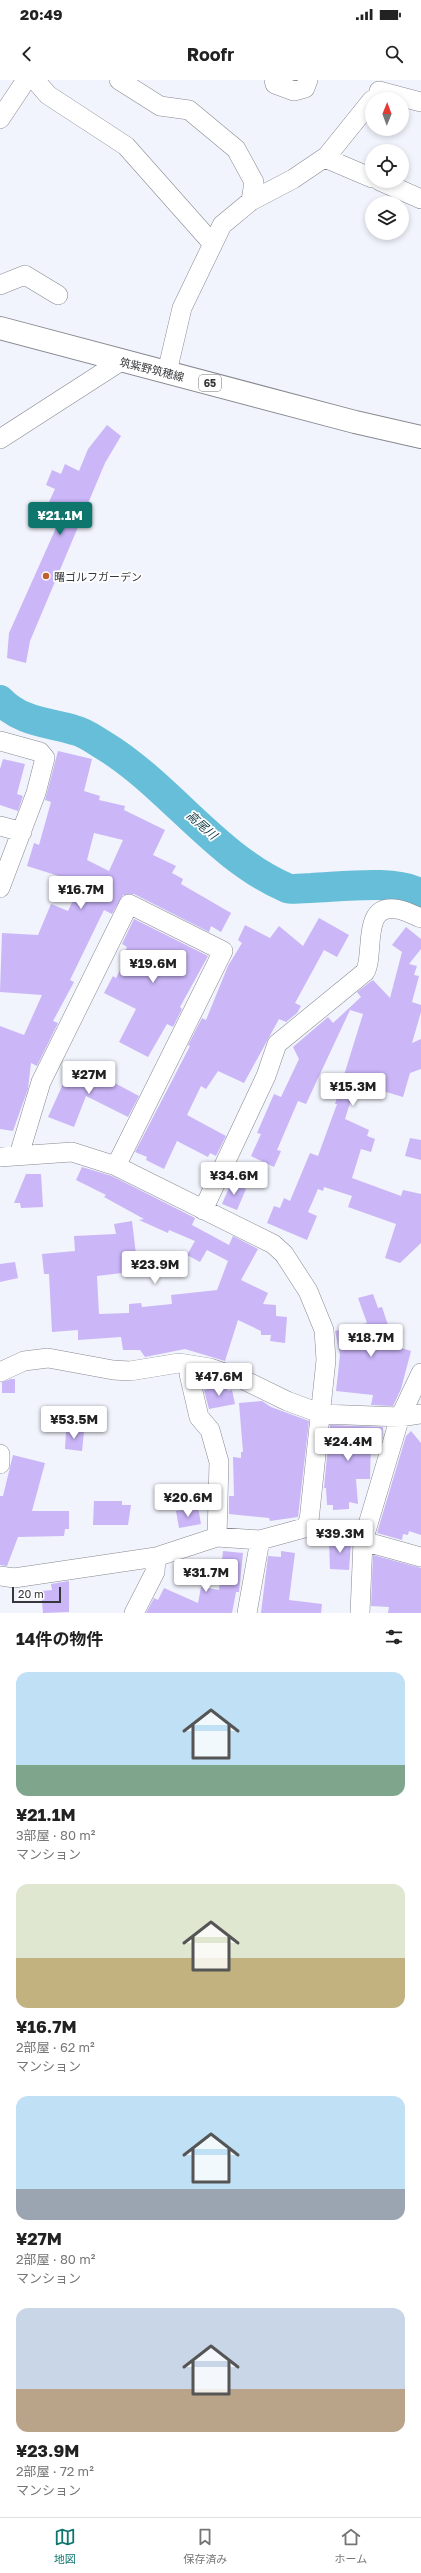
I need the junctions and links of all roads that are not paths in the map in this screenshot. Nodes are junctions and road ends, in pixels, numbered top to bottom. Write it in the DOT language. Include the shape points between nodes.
graph roads {
  1 [pos="26,80"];
  2 [pos="35,80"];
  3 [pos="119,80"];
  4 [pos="274,80"];
  5 [pos="308,80"];
  6 [pos="409,100"];
  7 [pos="421,102"];
  8 [pos="365,108"];
  9 [pos="0,119"];
  10 [pos="324,158"];
  11 [pos="365,175"];
  12 [pos="396,188"];
  13 [pos="421,199"];
  14 [pos="251,201"];
  15 [pos="212,243"];
  16 [pos="0,285"];
  17 [pos="58,295"];
  18 [pos="0,328"];
  19 [pos="121,361"];
  20 [pos="167,372"];
  21 [pos="421,438"];
  22 [pos="0,439"];
  23 [pos="0,741"];
  24 [pos="0,826"];
  25 [pos="22,832"];
  26 [pos="0,888"];
  27 [pos="421,918"];
  28 [pos="19,1155"];
  29 [pos="0,1157"];
  30 [pos="116,1166"];
  31 [pos="202,1210"];
  32 [pos="190,1365"];
  33 [pos="0,1372"];
  34 [pos="421,1373"];
  35 [pos="322,1414"];
  36 [pos="421,1414"];
  37 [pos="400,1417"];
  38 [pos="0,1454"];
  39 [pos="0,1464"];
  40 [pos="217,1537"];
  41 [pos="260,1540"];
  42 [pos="363,1540"];
  43 [pos="421,1557"];
  44 [pos="156,1558"];
  45 [pos="0,1576"];
  46 [pos="134,1613"];
  47 [pos="247,1613"];
  48 [pos="360,1613"];
  1 -- 9 [label="street"];
  2 -- 15 [label="street" via="48,95 126,146"];
  3 -- 14 [label="street" via="160,106 189,110 236,149 254,182"];
  4 -- 5 [label="street" via="276,84 294,91 305,88"];
  6 -- 7 [label="street"];
  8 -- 10 [label="street"];
  10 -- 11 [label="street"];
  10 -- 14 [label="street" via="293,179"];
  12 -- 13 [label="street"];
  14 -- 15 [label="street" via="222,225"];
  15 -- 20 [label="street" via="182,308"];
  16 -- 17 [label="street" via="19,276 25,276"];
  18 -- 19 [label="main road, 筑紫野筑穂線 / 65"];
  19 -- 20 [label="main road, 筑紫野筑穂線 / 65"];
  19 -- 22 [label="street"];
  20 -- 21 [label="main road, 筑紫野筑穂線 / 65"];
  23 -- 25 [label="street" via="40,752 45,758"];
  24 -- 25 [label="street"];
  25 -- 26 [label="street"];
  27 -- 31 [label="street" via="396,908 380,913 371,930 368,965 364,972 277,1044 266,1076"];
  28 -- 29 [label="street"];
  28 -- 30 [label="street" via="72,1152"];
  28 -- 30 [label="street" via="41,1082 129,904 223,951"];
  30 -- 31 [label="street"];
  31 -- 35 [label="street" via="273,1244 297,1270 317,1308 324,1330 326,1360"];
  32 -- 33 [label="street" via="179,1363 159,1368 119,1371 48,1358 24,1361"];
  32 -- 35 [label="street" via="210,1368 242,1379 287,1401"];
  32 -- 40 [label="street" via="189,1374 199,1417 210,1430 219,1462"];
  34 -- 37 [label="street"];
  35 -- 37 [label="street"];
  35 -- 41 [label="street" via="309,1521 304,1528"];
  36 -- 37 [label="street"];
  37 -- 42 [label="street"];
  38 -- 39 [label="street"];
  40 -- 41 [label="street"];
  40 -- 44 [label="street"];
  41 -- 47 [label="street"];
  42 -- 43 [label="street"];
  42 -- 48 [label="street"];
  44 -- 45 [label="street" via="14,1578"];
  44 -- 46 [label="street" via="155,1572"];
}
